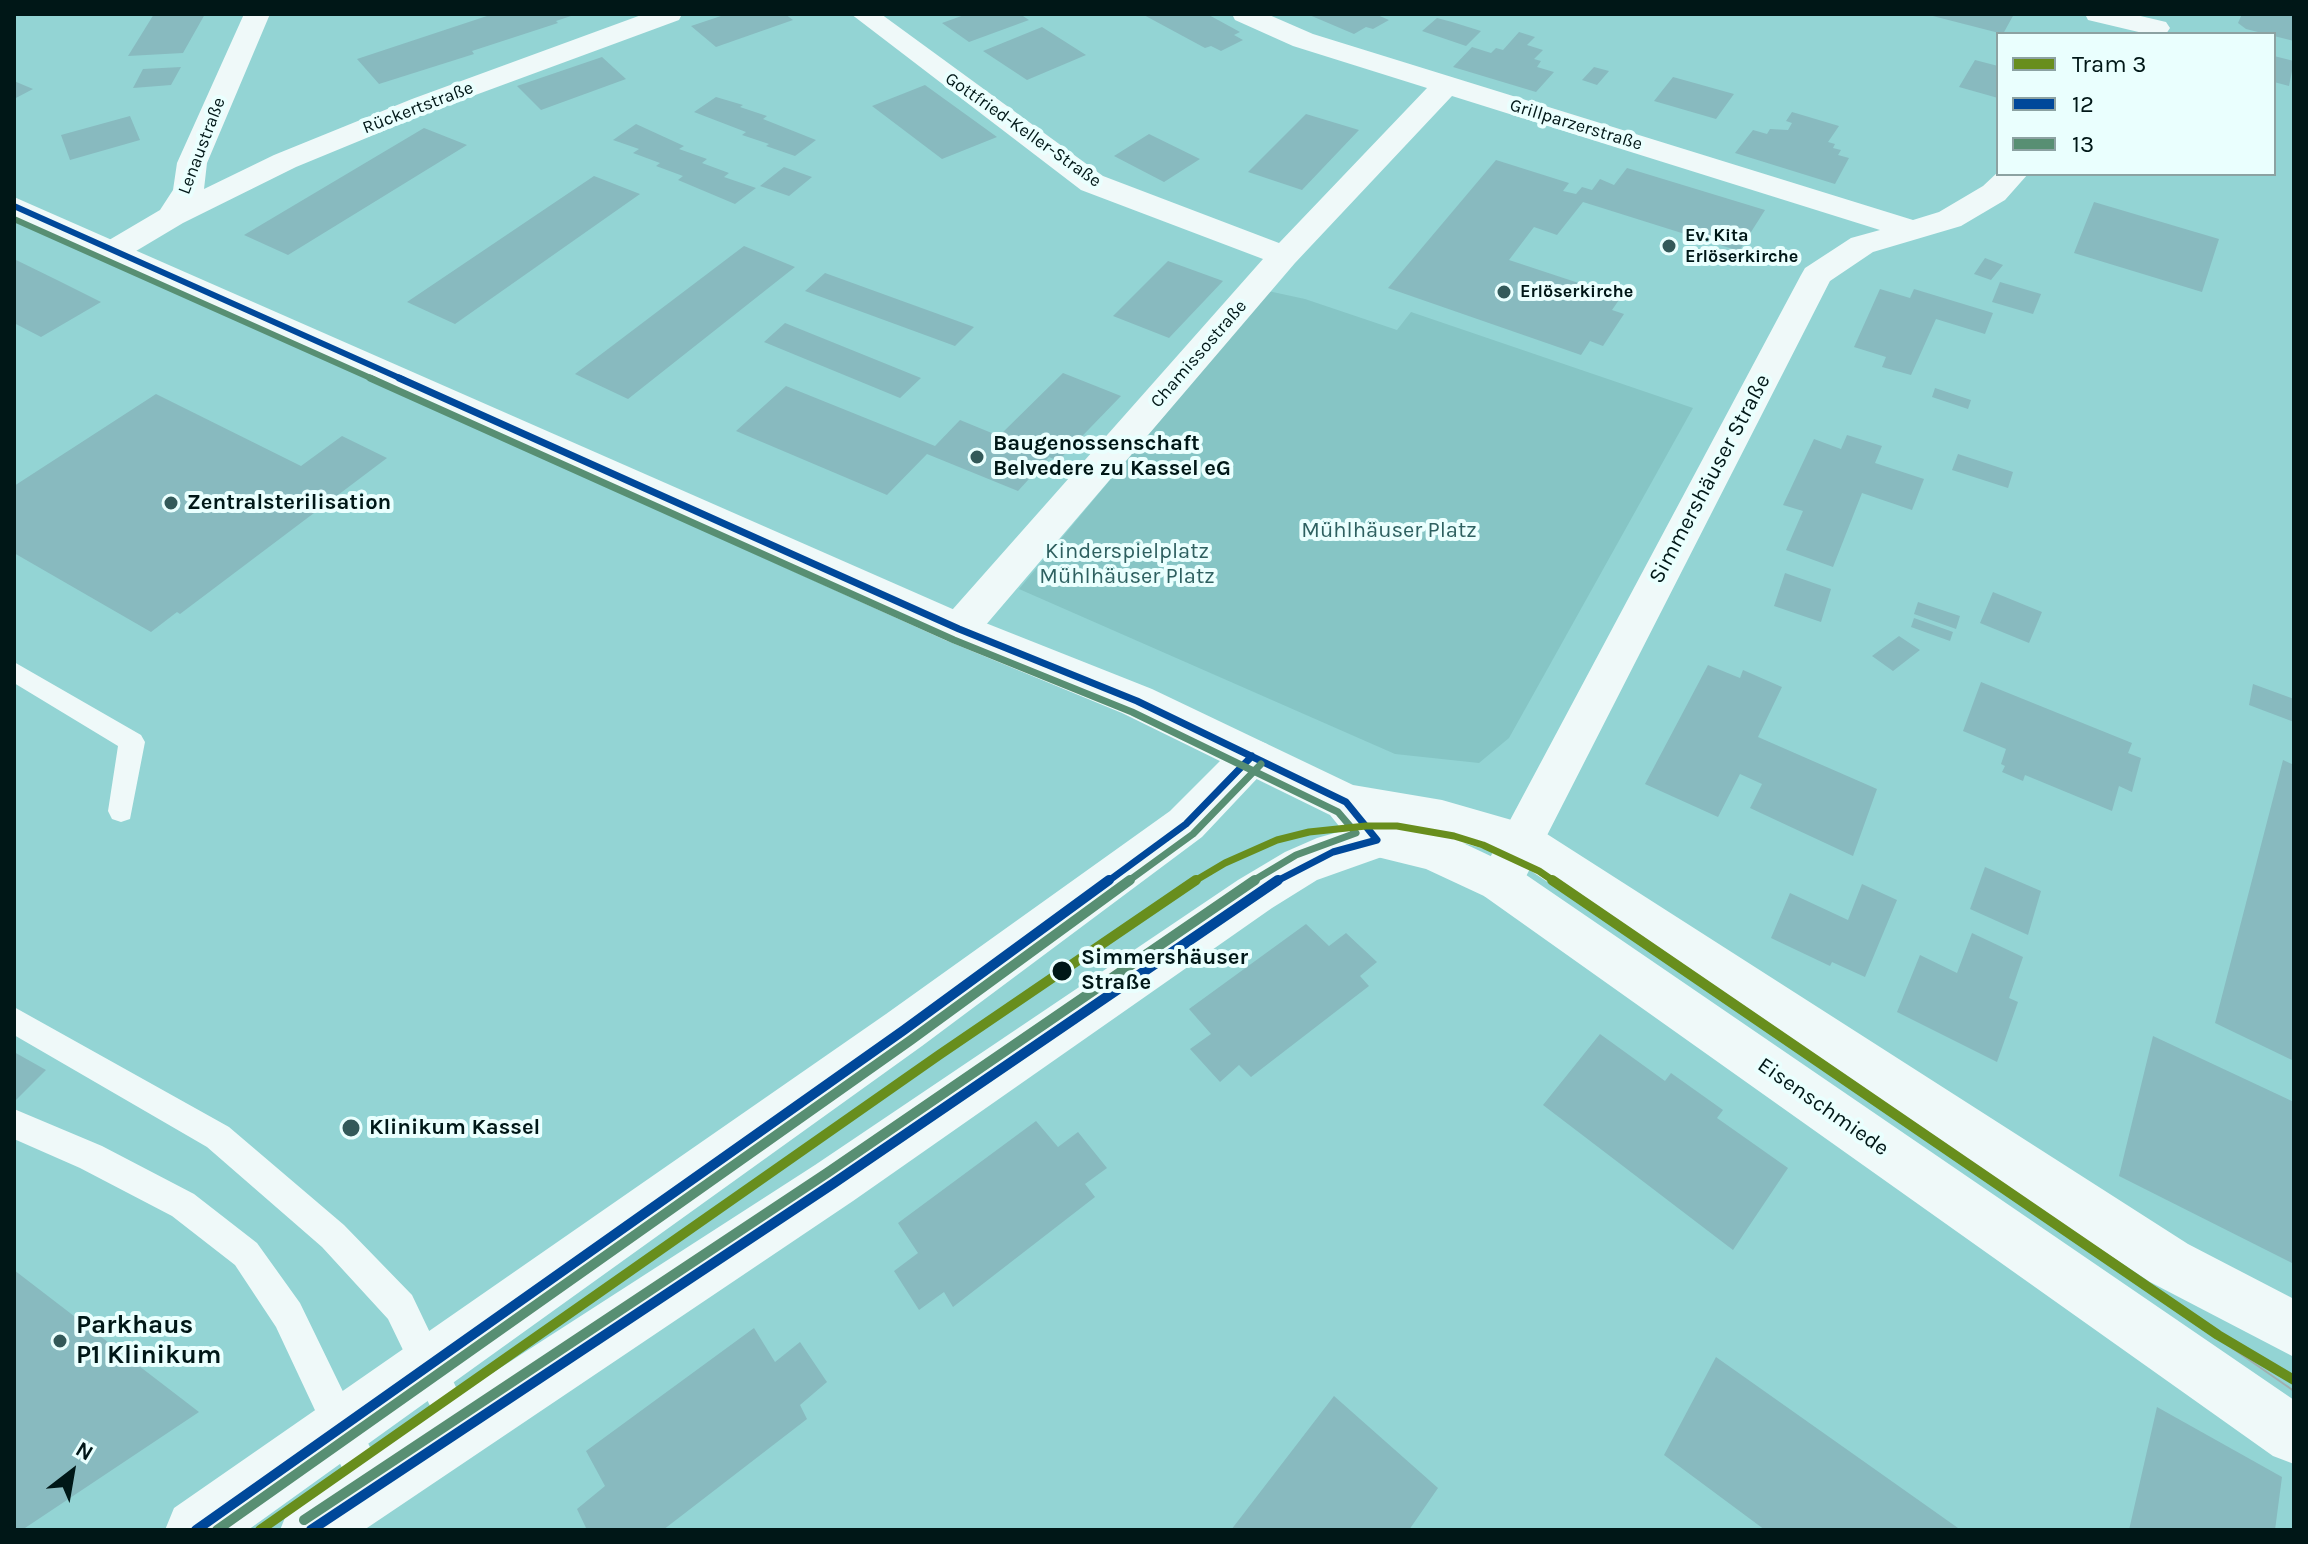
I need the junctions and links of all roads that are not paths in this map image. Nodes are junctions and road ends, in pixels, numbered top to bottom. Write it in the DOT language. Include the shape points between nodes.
graph roads {
  1 [pos="257,14"];
  2 [pos="669,14"];
  3 [pos="864,14"];
  4 [pos="1245,14"];
  5 [pos="2098,14"];
  6 [pos="2157,25"];
  7 [pos="1446,85"];
  8 [pos="2011,176"];
  9 [pos="14,206"];
  10 [pos="172,216"];
  11 [pos="1910,229"];
  12 [pos="115,250"];
  13 [pos="1284,256"];
  14 [pos="959,629"];
  15 [pos="14,671"];
  16 [pos="1252,756"];
  17 [pos="121,811"];
  18 [pos="1361,821"];
  19 [pos="1510,861"];
  20 [pos="14,1020"];
  21 [pos="14,1124"];
  22 [pos="2294,1329"];
  23 [pos="429,1364"];
  24 [pos="341,1426"];
  25 [pos="459,1429"];
  26 [pos="2294,1435"];
  27 [pos="371,1489"];
  28 [pos="196,1530"];
  29 [pos="311,1530"];
  1 -- 10 [label="street, Lenaustraße" via="192,163 188,190"];
  2 -- 10 [label="street, Rückertstraße" via="422,105 285,161"];
  3 -- 13 [label="street, Gottfried-Keller-Straße" via="1092,183"];
  4 -- 7 [label="street, Grillparzerstraße" via="1303,40"];
  5 -- 6 [label="street"];
  7 -- 11 [label="street, Grillparzerstraße"];
  7 -- 13 [label="street, Chamissostraße"];
  8 -- 11 [label="street, Simmershäuser Straße" via="1994,193 1950,219"];
  9 -- 12 [label="street, Eisenschmiede"];
  10 -- 12 [label="street, Lenaustraße"];
  11 -- 19 [label="street, Simmershäuser Straße" via="1862,245 1817,275"];
  12 -- 14 [label="street, Eisenschmiede"];
  13 -- 14 [label="street, Chamissostraße"];
  14 -- 16 [label="street, Eisenschmiede" via="1137,701"];
  15 -- 17 [label="lane" via="132,742"];
  16 -- 18 [label="street, Eisenschmiede"];
  16 -- 23 [label="street" via="1174,833"];
  18 -- 19 [label="street, Eisenschmiede" via="1440,854"];
  18 -- 25 [label="street" via="1333,852 1255,894 834,1183"];
  19 -- 22 [label="street, Eisenschmiede" via="2169,1263"];
  19 -- 26 [label="street, Eisenschmiede"];
  20 -- 23 [label="lane" via="218,1137 333,1236 400,1307"];
  21 -- 24 [label="lane" via="183,1205 246,1254 288,1315"];
  23 -- 24 [label="street"];
  23 -- 25 [label="lane"];
  24 -- 27 [label="lane"];
  24 -- 28 [label="street"];
  25 -- 27 [label="street"];
  27 -- 29 [label="street"];
}
